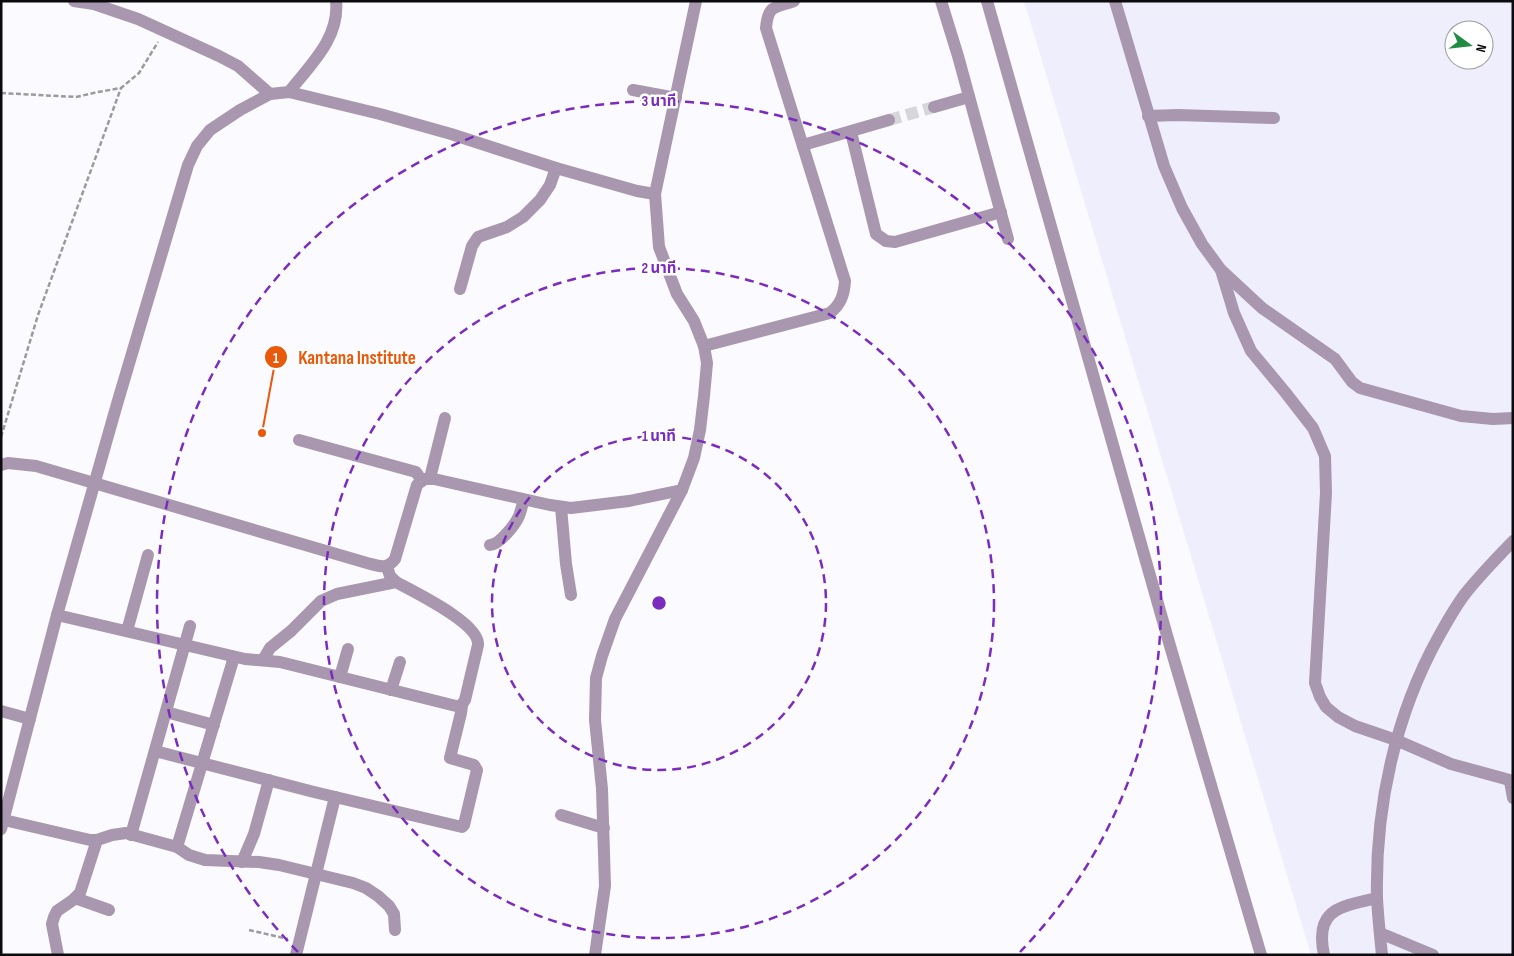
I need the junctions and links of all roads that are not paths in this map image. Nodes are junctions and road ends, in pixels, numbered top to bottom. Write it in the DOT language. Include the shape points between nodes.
graph roads {
  1 [pos="74,1"];
  2 [pos="336,1"];
  3 [pos="696,1"];
  4 [pos="794,1"];
  5 [pos="941,1"];
  6 [pos="987,1"];
  7 [pos="1115,1"];
  8 [pos="633,90"];
  9 [pos="289,92"];
  10 [pos="270,94"];
  11 [pos="969,97"];
  12 [pos="676,98"];
  13 [pos="934,108"];
  14 [pos="1148,116"];
  15 [pos="1274,118"];
  16 [pos="889,120"];
  17 [pos="851,132"];
  18 [pos="802,145"];
  19 [pos="556,168"];
  20 [pos="655,194"];
  21 [pos="1001,212"];
  22 [pos="1008,239"];
  23 [pos="1222,270"];
  24 [pos="460,289"];
  25 [pos="704,346"];
  26 [pos="444,418"];
  27 [pos="1513,418"];
  28 [pos="299,440"];
  29 [pos="1,465"];
  30 [pos="426,479"];
  31 [pos="94,484"];
  32 [pos="682,490"];
  33 [pos="524,500"];
  34 [pos="561,507"];
  35 [pos="1513,540"];
  36 [pos="490,545"];
  37 [pos="148,555"];
  38 [pos="387,567"];
  39 [pos="396,582"];
  40 [pos="571,595"];
  41 [pos="57,615"];
  42 [pos="190,626"];
  43 [pos="127,631"];
  44 [pos="185,645"];
  45 [pos="348,649"];
  46 [pos="234,657"];
  47 [pos="263,660"];
  48 [pos="400,662"];
  49 [pos="340,678"];
  50 [pos="391,690"];
  51 [pos="462,706"];
  52 [pos="5,712"];
  53 [pos="166,712"];
  54 [pos="30,719"];
  55 [pos="214,725"];
  56 [pos="1396,740"];
  57 [pos="155,751"];
  58 [pos="202,763"];
  59 [pos="269,780"];
  60 [pos="1511,781"];
  61 [pos="335,797"];
  62 [pos="1513,798"];
  63 [pos="561,815"];
  64 [pos="2,824"];
  65 [pos="604,828"];
  66 [pos="131,835"];
  67 [pos="97,840"];
  68 [pos="177,847"];
  69 [pos="242,862"];
  70 [pos="316,874"];
  71 [pos="75,898"];
  72 [pos="1377,898"];
  73 [pos="109,910"];
  74 [pos="395,930"];
  75 [pos="1380,933"];
  76 [pos="1430,954"];
  77 [pos="58,955"];
  78 [pos="296,955"];
  79 [pos="595,955"];
  80 [pos="1261,955"];
  81 [pos="1324,955"];
  82 [pos="1382,955"];
  1 -- 10 [label="lane" via="94,4 138,19 219,56 238,66"];
  2 -- 9 [label="lane" via="335,25 329,40"];
  3 -- 12 [label="lane"];
  4 -- 18 [label="lane" via="773,8 767,16 766,28"];
  5 -- 11 [label="lane"];
  6 -- 80 [label="lane"];
  7 -- 14 [label="lane"];
  8 -- 12 [label="lane"];
  9 -- 10 [label="lane"];
  9 -- 19 [label="lane" via="451,134"];
  10 -- 31 [label="lane" via="210,130 188,165"];
  11 -- 13 [label="lane"];
  11 -- 21 [label="lane"];
  12 -- 20 [label="lane"];
  14 -- 15 [label="lane"];
  14 -- 23 [label="lane" via="1182,208 1202,244"];
  16 -- 17 [label="lane"];
  17 -- 18 [label="lane"];
  17 -- 21 [label="lane" via="876,234 886,241 895,242"];
  18 -- 25 [label="lane" via="845,281 839,306 830,313"];
  19 -- 20 [label="lane"];
  19 -- 24 [label="lane" via="540,200 523,217 508,227 478,237 472,246"];
  20 -- 25 [label="lane" via="659,247 677,294 694,321"];
  21 -- 22 [label="lane"];
  23 -- 27 [label="lane" via="1262,308 1335,359 1360,388 1461,416"];
  23 -- 56 [label="lane" via="1234,313 1251,351 1312,428 1325,456 1316,683 1320,697 1338,717"];
  25 -- 32 [label="lane" via="707,363 700,430"];
  26 -- 30 [label="lane"];
  28 -- 30 [label="lane" via="416,472"];
  29 -- 31 [label="lane" via="36,466"];
  30 -- 33 [label="lane"];
  30 -- 38 [label="lane" via="417,485 395,559"];
  31 -- 38 [label="lane"];
  31 -- 41 [label="lane"];
  32 -- 34 [label="lane" via="629,501"];
  32 -- 65 [label="lane" via="615,619 596,678 595,720"];
  33 -- 34 [label="lane"];
  33 -- 36 [label="lane" via="515,524"];
  34 -- 40 [label="lane"];
  35 -- 56 [label="lane" via="1448,618 1416,682"];
  37 -- 43 [label="lane"];
  38 -- 39 [label="lane"];
  39 -- 47 [label="lane" via="337,594 321,601 270,648"];
  39 -- 51 [label="lane" via="450,612 476,634 478,644"];
  41 -- 43 [label="lane"];
  41 -- 54 [label="lane"];
  42 -- 44 [label="lane"];
  43 -- 44 [label="lane"];
  44 -- 46 [label="lane"];
  44 -- 53 [label="lane"];
  45 -- 49 [label="lane"];
  46 -- 47 [label="lane"];
  46 -- 55 [label="lane"];
  47 -- 49 [label="lane"];
  48 -- 50 [label="lane"];
  49 -- 50 [label="lane"];
  50 -- 51 [label="lane"];
  51 -- 61 [label="lane" via="450,758 474,765 477,770 462,828"];
  52 -- 54 [label="lane"];
  53 -- 55 [label="lane"];
  53 -- 57 [label="lane"];
  54 -- 64 [label="lane"];
  55 -- 58 [label="lane"];
  56 -- 60 [label="lane" via="1451,764"];
  56 -- 72 [label="lane" via="1380,834"];
  57 -- 58 [label="lane"];
  57 -- 66 [label="lane"];
  58 -- 59 [label="lane"];
  58 -- 68 [label="lane"];
  59 -- 61 [label="lane"];
  59 -- 69 [label="lane" via="254,834"];
  60 -- 62 [label="lane"];
  61 -- 70 [label="lane"];
  63 -- 65 [label="lane"];
  64 -- 67 [label="lane"];
  65 -- 79 [label="lane" via="606,886"];
  66 -- 67 [label="lane" via="120,834"];
  66 -- 68 [label="lane"];
  67 -- 71 [label="lane" via="82,888"];
  68 -- 69 [label="lane" via="205,860"];
  69 -- 70 [label="lane" via="279,865"];
  70 -- 74 [label="lane" via="353,883 378,896 394,914"];
  70 -- 78 [label="lane"];
  71 -- 73 [label="lane"];
  71 -- 77 [label="lane" via="60,908 54,917 52,924"];
  72 -- 75 [label="lane"];
  72 -- 81 [label="lane" via="1330,913 1323,934"];
  75 -- 76 [label="lane"];
  75 -- 82 [label="lane"];
}
